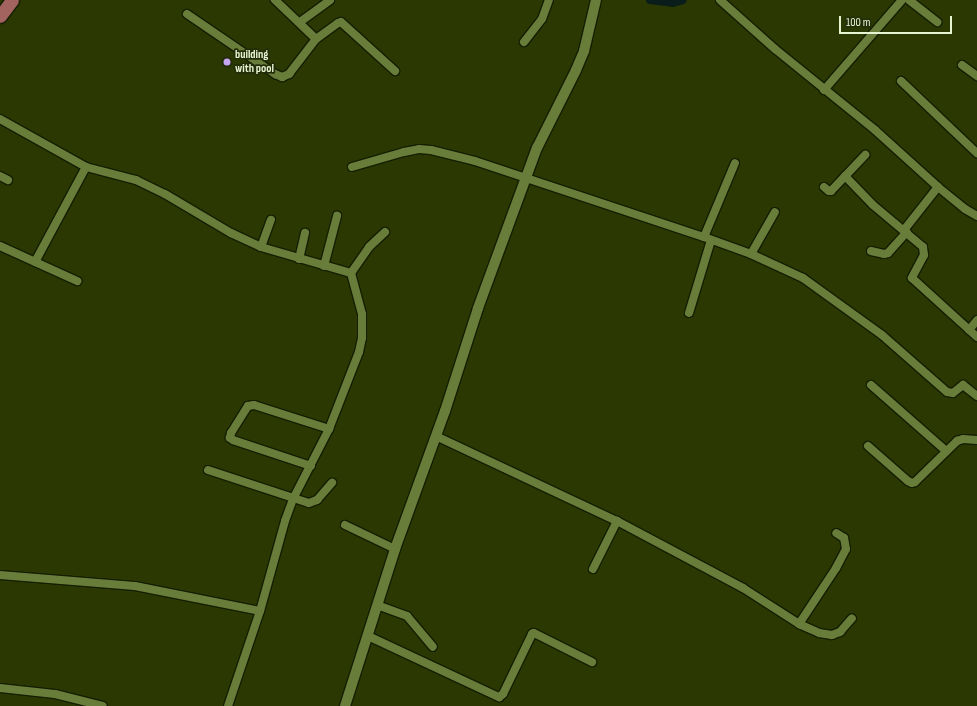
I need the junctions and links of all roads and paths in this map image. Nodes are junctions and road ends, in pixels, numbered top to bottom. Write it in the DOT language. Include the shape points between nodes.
graph roads {
  1 [pos="12,0"];
  2 [pos="275,0"];
  3 [pos="330,0"];
  4 [pos="549,0"];
  5 [pos="596,0"];
  6 [pos="720,0"];
  7 [pos="902,0"];
  8 [pos="909,0"];
  9 [pos="187,14"];
  10 [pos="0,16"];
  11 [pos="300,22"];
  12 [pos="937,22"];
  13 [pos="316,39"];
  14 [pos="524,42"];
  15 [pos="962,65"];
  16 [pos="395,71"];
  17 [pos="977,76"];
  18 [pos="901,81"];
  19 [pos="824,90"];
  20 [pos="0,119"];
  21 [pos="977,153"];
  22 [pos="865,155"];
  23 [pos="735,163"];
  24 [pos="86,167"];
  25 [pos="352,167"];
  26 [pos="0,176"];
  27 [pos="845,176"];
  28 [pos="526,178"];
  29 [pos="8,180"];
  30 [pos="824,187"];
  31 [pos="938,187"];
  32 [pos="775,212"];
  33 [pos="337,216"];
  34 [pos="977,216"];
  35 [pos="271,220"];
  36 [pos="906,231"];
  37 [pos="385,232"];
  38 [pos="304,233"];
  39 [pos="708,238"];
  40 [pos="0,246"];
  41 [pos="261,247"];
  42 [pos="871,251"];
  43 [pos="751,254"];
  44 [pos="299,259"];
  45 [pos="35,262"];
  46 [pos="324,266"];
  47 [pos="351,273"];
  48 [pos="77,281"];
  49 [pos="689,313"];
  50 [pos="977,320"];
  51 [pos="969,330"];
  52 [pos="977,337"];
  53 [pos="871,384"];
  54 [pos="977,396"];
  55 [pos="329,429"];
  56 [pos="436,436"];
  57 [pos="977,440"];
  58 [pos="868,446"];
  59 [pos="946,451"];
  60 [pos="311,466"];
  61 [pos="208,470"];
  62 [pos="332,483"];
  63 [pos="293,499"];
  64 [pos="617,521"];
  65 [pos="345,525"];
  66 [pos="836,533"];
  67 [pos="395,549"];
  68 [pos="593,569"];
  69 [pos="0,575"];
  70 [pos="377,605"];
  71 [pos="260,611"];
  72 [pos="852,618"];
  73 [pos="799,624"];
  74 [pos="368,636"];
  75 [pos="433,647"];
  76 [pos="592,662"];
  77 [pos="0,688"];
  78 [pos="104,706"];
  79 [pos="229,706"];
  80 [pos="345,706"];
  1 -- 10 [label="main road"];
  2 -- 11 [label="street"];
  3 -- 11 [label="street"];
  4 -- 14 [label="street" via="542,19"];
  5 -- 28 [label="street" via="579,64 542,137"];
  6 -- 19 [label="street"];
  7 -- 19 [label="street"];
  8 -- 12 [label="street"];
  9 -- 13 [label="street" via="279,77 289,74"];
  11 -- 13 [label="street"];
  13 -- 16 [label="street" via="341,22"];
  15 -- 17 [label="street"];
  18 -- 21 [label="street"];
  19 -- 31 [label="street" via="875,130"];
  20 -- 24 [label="street"];
  22 -- 27 [label="street"];
  23 -- 39 [label="street"];
  24 -- 41 [label="street" via="142,183 231,234"];
  24 -- 45 [label="street"];
  25 -- 28 [label="street" via="404,152 428,149"];
  26 -- 29 [label="street"];
  27 -- 30 [label="street" via="831,191"];
  27 -- 36 [label="street" via="873,205"];
  28 -- 39 [label="street"];
  28 -- 56 [label="street" via="478,308"];
  31 -- 34 [label="street"];
  31 -- 36 [label="street"];
  32 -- 43 [label="street"];
  33 -- 46 [label="street"];
  35 -- 41 [label="street"];
  36 -- 42 [label="street" via="888,253"];
  36 -- 51 [label="street" via="919,242 924,251 922,261 912,278"];
  37 -- 47 [label="street" via="369,247"];
  38 -- 44 [label="street"];
  39 -- 43 [label="street"];
  39 -- 49 [label="street"];
  40 -- 45 [label="street"];
  41 -- 44 [label="street"];
  43 -- 54 [label="street" via="803,278 841,304 910,358 947,392 953,393 963,385"];
  44 -- 46 [label="street"];
  45 -- 48 [label="street"];
  46 -- 47 [label="street"];
  47 -- 55 [label="street" via="362,314 362,338"];
  50 -- 51 [label="street"];
  51 -- 52 [label="street"];
  53 -- 59 [label="street"];
  55 -- 60 [label="street"];
  55 -- 60 [label="street" via="254,405 248,406 230,433 233,440"];
  56 -- 64 [label="street"];
  56 -- 67 [label="street"];
  57 -- 59 [label="street" via="959,440"];
  58 -- 59 [label="street" via="912,482 915,482"];
  60 -- 63 [label="street"];
  61 -- 63 [label="street"];
  62 -- 63 [label="street" via="317,500 309,503"];
  63 -- 71 [label="street"];
  64 -- 68 [label="street"];
  64 -- 73 [label="street" via="743,588"];
  65 -- 67 [label="street"];
  66 -- 73 [label="street" via="844,538 846,549"];
  67 -- 70 [label="street"];
  69 -- 71 [label="street" via="135,586"];
  70 -- 74 [label="street"];
  70 -- 75 [label="street" via="407,616"];
  71 -- 79 [label="street"];
  72 -- 73 [label="street" via="840,632 832,635 819,633"];
  74 -- 76 [label="street" via="499,697 503,694 532,634 537,634"];
  74 -- 80 [label="street"];
  77 -- 78 [label="street" via="55,694"];
}
